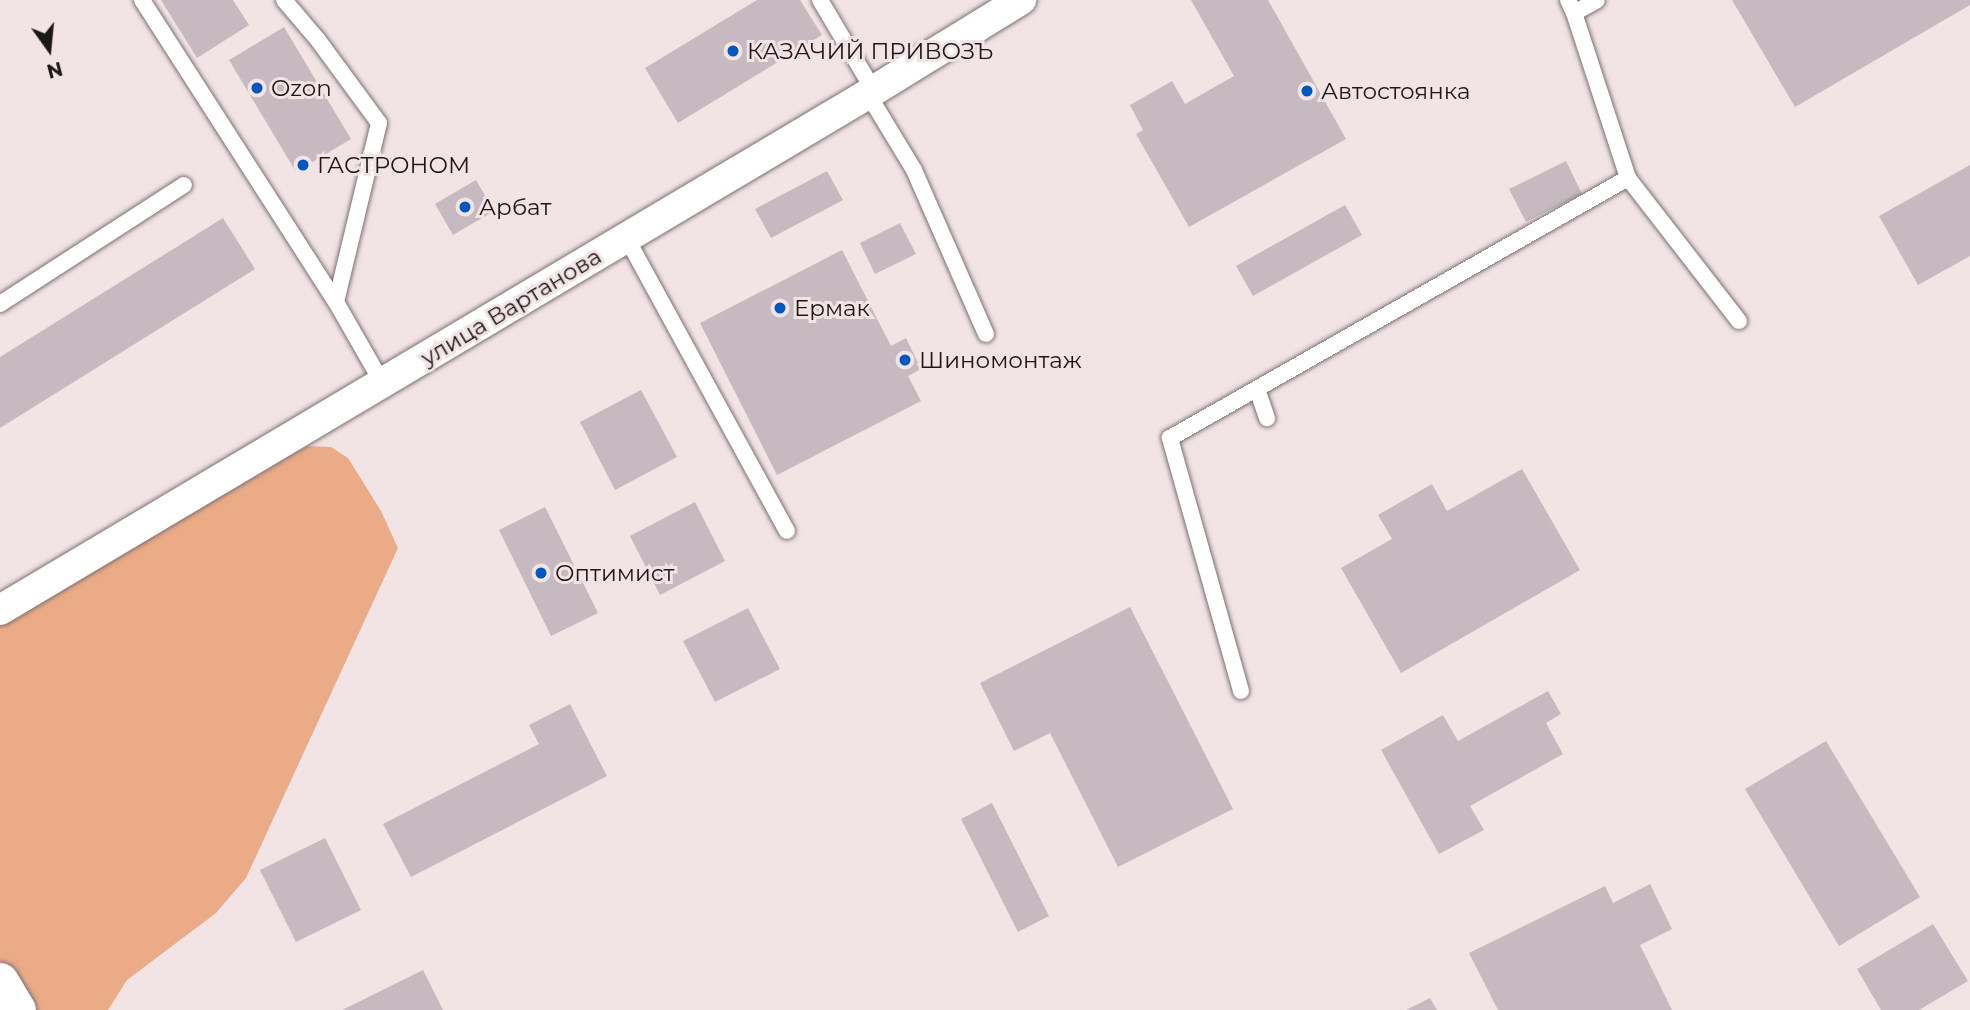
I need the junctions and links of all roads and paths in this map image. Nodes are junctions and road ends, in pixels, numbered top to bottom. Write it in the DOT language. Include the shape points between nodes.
graph roads {
  1 [pos="142,0"];
  2 [pos="284,0"];
  3 [pos="820,0"];
  4 [pos="1021,0"];
  5 [pos="1597,0"];
  6 [pos="1571,6"];
  7 [pos="871,92"];
  8 [pos="1628,178"];
  9 [pos="184,185"];
  10 [pos="626,237"];
  11 [pos="336,302"];
  12 [pos="0,304"];
  13 [pos="1740,321"];
  14 [pos="986,334"];
  15 [pos="383,384"];
  16 [pos="1256,388"];
  17 [pos="1267,418"];
  18 [pos="787,531"];
  19 [pos="0,610"];
  20 [pos="1241,691"];
  21 [pos="0,982"];
  22 [pos="17,1010"];
  1 -- 11 [label="lane"];
  2 -- 11 [label="lane" via="379,123"];
  3 -- 7 [label="lane"];
  4 -- 7 [label="street, улица Вартанова"];
  5 -- 6 [label="lane"];
  6 -- 8 [label="lane"];
  7 -- 10 [label="street, улица Вартанова"];
  7 -- 14 [label="lane" via="914,170"];
  8 -- 13 [label="lane"];
  8 -- 16 [label="lane"];
  9 -- 12 [label="lane"];
  10 -- 15 [label="street, улица Вартанова"];
  10 -- 18 [label="lane"];
  11 -- 15 [label="lane"];
  15 -- 19 [label="street, улица Вартанова"];
  16 -- 17 [label="lane"];
  16 -- 20 [label="lane" via="1170,438"];
  21 -- 22 [label="main road"];
}
